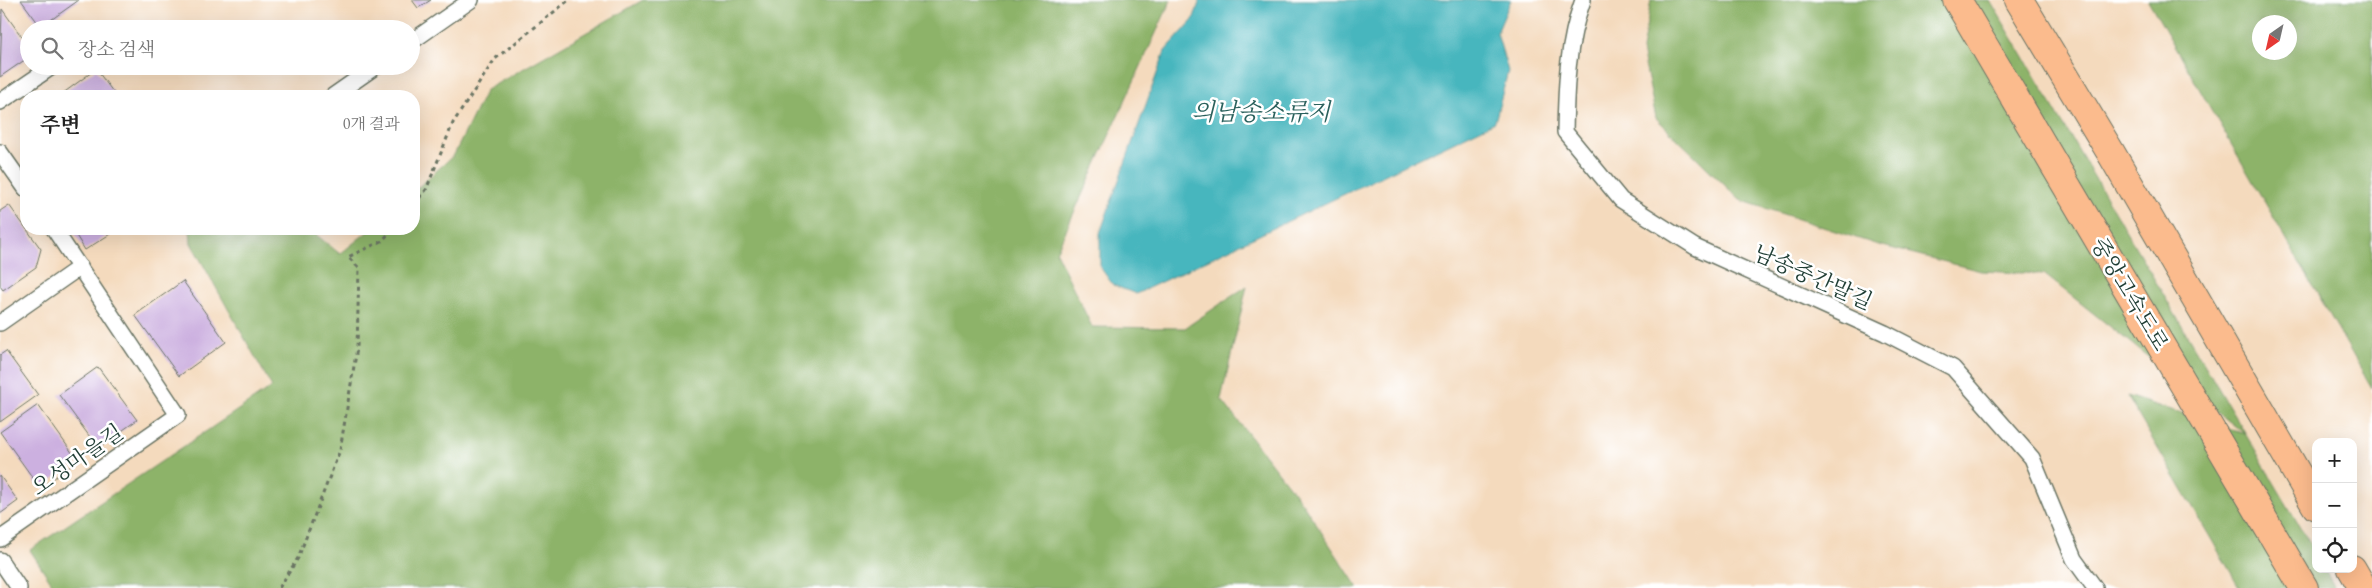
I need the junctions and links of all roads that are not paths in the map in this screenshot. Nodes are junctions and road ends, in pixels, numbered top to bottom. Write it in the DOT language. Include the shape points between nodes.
graph roads {
  1 [pos="471,0"];
  2 [pos="1583,0"];
  3 [pos="1957,0"];
  4 [pos="2018,0"];
  5 [pos="420,36"];
  6 [pos="40,75"];
  7 [pos="363,75"];
  8 [pos="342,90"];
  9 [pos="0,102"];
  10 [pos="0,152"];
  11 [pos="20,181"];
  12 [pos="58,235"];
  13 [pos="80,267"];
  14 [pos="0,323"];
  15 [pos="2312,499"];
  16 [pos="0,539"];
  17 [pos="0,560"];
  18 [pos="2354,573"];
  19 [pos="19,588"];
  20 [pos="2095,588"];
  21 [pos="2304,588"];
  22 [pos="2363,588"];
  1 -- 5 [label="lane"];
  2 -- 20 [label="lane, 남송중간말길" via="1573,29 1566,79 1565,132 1621,200 1695,248 1885,333 1952,368 2032,458 2074,559"];
  3 -- 21 [label="highway, 중앙고속도로"];
  4 -- 15 [label="highway"];
  6 -- 9 [label="lane"];
  7 -- 8 [label="lane"];
  10 -- 11 [label="lane"];
  12 -- 13 [label="lane"];
  13 -- 14 [label="lane"];
  13 -- 16 [label="lane, 오성마을길" via="178,415"];
  17 -- 19 [label="lane"];
  18 -- 22 [label="highway"];
}
